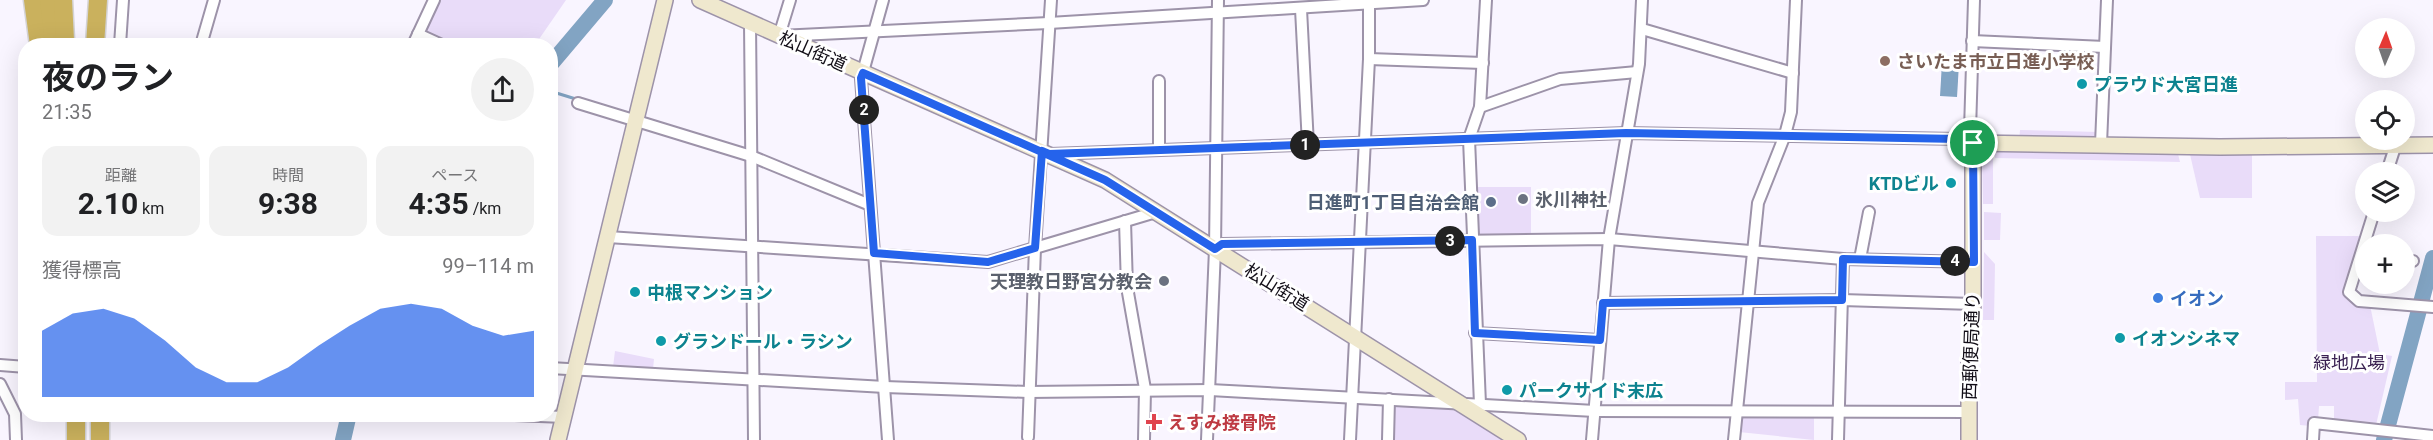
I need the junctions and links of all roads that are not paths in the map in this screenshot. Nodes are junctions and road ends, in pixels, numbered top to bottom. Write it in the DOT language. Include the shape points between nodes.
graph roads {
  1 [pos="33,0"];
  2 [pos="49,0"];
  3 [pos="63,0"];
  4 [pos="93,0"];
  5 [pos="99,0"];
  6 [pos="123,0"];
  7 [pos="214,0"];
  8 [pos="434,0"];
  9 [pos="664,0"];
  10 [pos="700,0"];
  11 [pos="790,0"];
  12 [pos="883,0"];
  13 [pos="1051,0"];
  14 [pos="1218,0"];
  15 [pos="1422,0"];
  16 [pos="1486,0"];
  17 [pos="1642,0"];
  18 [pos="1796,0"];
  19 [pos="1974,0"];
  20 [pos="2107,0"];
  21 [pos="1369,1"];
  22 [pos="1301,9"];
  23 [pos="1218,12"];
  24 [pos="750,23"];
  25 [pos="1049,23"];
  26 [pos="1642,29"];
  27 [pos="873,32"];
  28 [pos="418,34"];
  29 [pos="779,36"];
  30 [pos="38,38"];
  31 [pos="53,38"];
  32 [pos="65,38"];
  33 [pos="95,38"];
  34 [pos="96,38"];
  35 [pos="120,38"];
  36 [pos="203,38"];
  37 [pos="416,38"];
  38 [pos="427,38"];
  39 [pos="1972,41"];
  40 [pos="2105,47"];
  41 [pos="1370,59"];
  42 [pos="1483,63"];
  43 [pos="1637,72"];
  44 [pos="863,73"];
  45 [pos="1793,73"];
  46 [pos="1160,81"];
  47 [pos="578,104"];
  48 [pos="1480,106"];
  49 [pos="636,120"];
  50 [pos="1626,133"];
  51 [pos="1785,135"];
  52 [pos="1469,139"];
  53 [pos="1363,143"];
  54 [pos="1973,143"];
  55 [pos="2101,144"];
  56 [pos="1308,145"];
  57 [pos="2433,145"];
  58 [pos="2415,146"];
  59 [pos="2355,147"];
  60 [pos="1216,148"];
  61 [pos="1159,150"];
  62 [pos="1046,152"];
  63 [pos="751,156"];
  64 [pos="870,205"];
  65 [pos="1156,212"];
  66 [pos="1869,212"];
  67 [pos="1125,221"];
  68 [pos="608,237"];
  69 [pos="1609,239"];
  70 [pos="1472,240"];
  71 [pos="1360,241"];
  72 [pos="752,246"];
  73 [pos="1035,248"];
  74 [pos="1215,249"];
  75 [pos="1753,252"];
  76 [pos="874,253"];
  77 [pos="1843,259"];
  78 [pos="1860,259"];
  79 [pos="1974,262"];
  80 [pos="2355,280"];
  81 [pos="1842,300"];
  82 [pos="1748,302"];
  83 [pos="1603,303"];
  84 [pos="1974,304"];
  85 [pos="2424,306"];
  86 [pos="1475,333"];
  87 [pos="1355,335"];
  88 [pos="1600,340"];
  89 [pos="0,365"];
  90 [pos="18,366"];
  91 [pos="558,369"];
  92 [pos="575,370"];
  93 [pos="753,379"];
  94 [pos="0,384"];
  95 [pos="885,387"];
  96 [pos="1145,389"];
  97 [pos="1209,390"];
  98 [pos="1028,392"];
  99 [pos="1352,397"];
  100 [pos="1389,399"];
  101 [pos="1461,404"];
  102 [pos="1479,404"];
  103 [pos="1738,410"];
  104 [pos="1839,410"];
  105 [pos="1595,411"];
  106 [pos="1969,412"];
  107 [pos="558,417"];
  108 [pos="564,417"];
  109 [pos="76,422"];
  110 [pos="100,422"];
  111 [pos="2433,436"];
  112 [pos="1028,437"];
  113 [pos="16,440"];
  114 [pos="76,440"];
  115 [pos="100,440"];
  116 [pos="558,440"];
  117 [pos="754,440"];
  118 [pos="888,440"];
  119 [pos="1144,440"];
  120 [pos="1207,440"];
  121 [pos="1350,440"];
  122 [pos="1388,440"];
  123 [pos="1518,440"];
  124 [pos="1592,440"];
  125 [pos="1734,440"];
  126 [pos="1838,440"];
  127 [pos="1969,440"];
  128 [pos="2313,440"];
  1 -- 30 [label="highway"];
  2 -- 31 [label="highway"];
  3 -- 32 [label="highway"];
  4 -- 33 [label="highway"];
  5 -- 34 [label="highway"];
  6 -- 35 [label="street"];
  7 -- 36 [label="street"];
  8 -- 28 [label="street"];
  9 -- 49 [label="street"];
  10 -- 24 [label="street, 松山街道"];
  11 -- 29 [label="street"];
  12 -- 27 [label="street"];
  13 -- 25 [label="street"];
  14 -- 23 [label="street"];
  15 -- 21 [label="street"];
  16 -- 42 [label="street"];
  17 -- 26 [label="street"];
  18 -- 45 [label="street"];
  19 -- 39 [label="street, 西郵便局通り"];
  20 -- 40 [label="street"];
  21 -- 22 [label="street"];
  21 -- 41 [label="street"];
  22 -- 23 [label="street"];
  22 -- 56 [label="street"];
  23 -- 25 [label="street"];
  23 -- 60 [label="street"];
  24 -- 29 [label="street, 松山街道"];
  24 -- 63 [label="street"];
  25 -- 27 [label="street"];
  25 -- 62 [label="street"];
  26 -- 43 [label="street"];
  26 -- 45 [label="street"];
  27 -- 29 [label="street"];
  27 -- 44 [label="street"];
  28 -- 37 [label="street"];
  28 -- 38 [label="street"];
  29 -- 44 [label="street, 松山街道"];
  39 -- 40 [label="street"];
  39 -- 54 [label="street, 西郵便局通り"];
  40 -- 55 [label="street"];
  41 -- 42 [label="street"];
  41 -- 53 [label="street"];
  42 -- 48 [label="street"];
  43 -- 48 [label="street" via="1560,79"];
  43 -- 50 [label="street"];
  44 -- 62 [label="street, 松山街道"];
  44 -- 64 [label="street"];
  45 -- 51 [label="street" via="1791,112"];
  46 -- 61 [label="street"];
  47 -- 49 [label="street"];
  48 -- 52 [label="street"];
  49 -- 63 [label="street"];
  49 -- 68 [label="street"];
  50 -- 51 [label="street"];
  50 -- 52 [label="street"];
  50 -- 69 [label="street"];
  51 -- 54 [label="street" via="1960,139"];
  51 -- 75 [label="street" via="1758,203"];
  52 -- 53 [label="street"];
  52 -- 70 [label="street"];
  53 -- 56 [label="street"];
  53 -- 71 [label="street"];
  54 -- 55 [label="street"];
  54 -- 79 [label="street, 西郵便局通り"];
  55 -- 59 [label="street"];
  56 -- 60 [label="street"];
  57 -- 58 [label="street"];
  60 -- 61 [label="street"];
  60 -- 74 [label="street"];
  61 -- 62 [label="street"];
  62 -- 65 [label="street, 松山街道" via="1105,180"];
  62 -- 73 [label="street"];
  63 -- 64 [label="street"];
  63 -- 72 [label="street"];
  64 -- 76 [label="street"];
  65 -- 67 [label="street"];
  65 -- 74 [label="street, 松山街道"];
  66 -- 78 [label="street"];
  67 -- 73 [label="street"];
  67 -- 96 [label="street" via="1126,287"];
  68 -- 72 [label="street"];
  68 -- 92 [label="street"];
  69 -- 70 [label="street"];
  69 -- 75 [label="street"];
  69 -- 83 [label="street"];
  70 -- 71 [label="street"];
  70 -- 86 [label="street"];
  71 -- 74 [label="street" via="1222,244"];
  71 -- 87 [label="street"];
  72 -- 76 [label="street"];
  72 -- 93 [label="street"];
  73 -- 76 [label="street" via="988,262"];
  73 -- 98 [label="street"];
  74 -- 87 [label="street, 松山街道"];
  74 -- 97 [label="street"];
  75 -- 77 [label="street"];
  75 -- 82 [label="street"];
  76 -- 95 [label="street"];
  77 -- 78 [label="street"];
  77 -- 81 [label="street"];
  78 -- 79 [label="street"];
  79 -- 84 [label="street, 西郵便局通り"];
  80 -- 85 [label="street" via="2349,292 2359,301"];
  81 -- 82 [label="street"];
  81 -- 84 [label="street"];
  81 -- 104 [label="street"];
  82 -- 83 [label="street"];
  82 -- 103 [label="street"];
  83 -- 88 [label="street"];
  84 -- 106 [label="street, 西郵便局通り"];
  86 -- 88 [label="street"];
  86 -- 102 [label="street"];
  87 -- 99 [label="street"];
  87 -- 101 [label="street, 松山街道"];
  88 -- 105 [label="street"];
  89 -- 90 [label="street"];
  91 -- 92 [label="street"];
  92 -- 93 [label="street"];
  92 -- 108 [label="street"];
  93 -- 95 [label="street"];
  93 -- 117 [label="street"];
  94 -- 113 [label="street" via="15,414"];
  95 -- 98 [label="street"];
  95 -- 118 [label="street"];
  96 -- 97 [label="street"];
  96 -- 98 [label="street"];
  96 -- 119 [label="street"];
  97 -- 99 [label="street"];
  97 -- 120 [label="street"];
  98 -- 112 [label="street"];
  99 -- 100 [label="street"];
  99 -- 121 [label="street"];
  100 -- 101 [label="street"];
  100 -- 122 [label="street"];
  101 -- 102 [label="street"];
  101 -- 123 [label="street, 松山街道"];
  102 -- 105 [label="street"];
  103 -- 104 [label="street"];
  103 -- 105 [label="street"];
  103 -- 125 [label="street"];
  104 -- 106 [label="street"];
  104 -- 126 [label="street"];
  105 -- 124 [label="street"];
  106 -- 127 [label="street, 西郵便局通り"];
  107 -- 108 [label="street"];
  108 -- 116 [label="street"];
  109 -- 114 [label="highway"];
  110 -- 115 [label="highway"];
  111 -- 128 [label="street" via="2314,423"];
}
